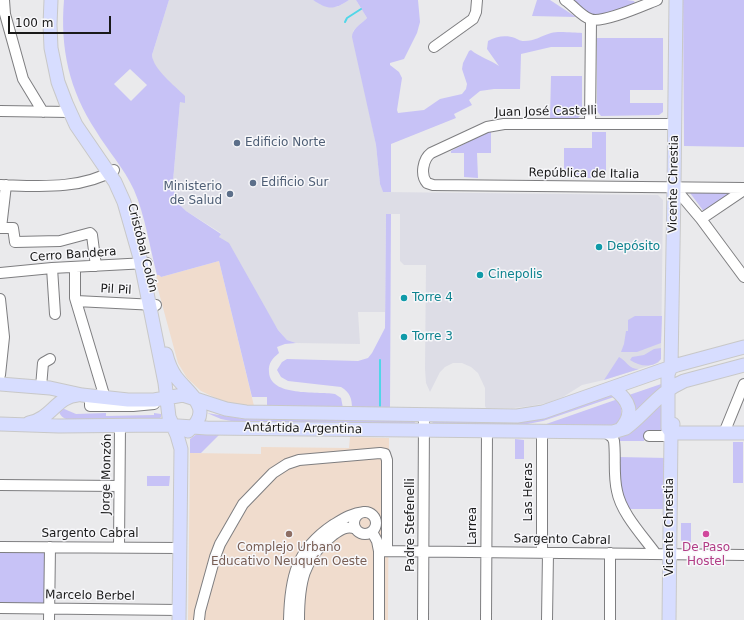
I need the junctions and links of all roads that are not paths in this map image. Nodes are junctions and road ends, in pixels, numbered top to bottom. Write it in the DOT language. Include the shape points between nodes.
graph roads {
  1 [pos="4,0"];
  2 [pos="51,0"];
  3 [pos="58,0"];
  4 [pos="477,0"];
  5 [pos="566,0"];
  6 [pos="657,0"];
  7 [pos="676,0"];
  8 [pos="591,20"];
  9 [pos="434,47"];
  10 [pos="0,111"];
  11 [pos="43,112"];
  12 [pos="69,112"];
  13 [pos="590,124"];
  14 [pos="674,124"];
  15 [pos="112,172"];
  16 [pos="425,181"];
  17 [pos="3,185"];
  18 [pos="674,188"];
  19 [pos="744,189"];
  20 [pos="701,219"];
  21 [pos="144,263"];
  22 [pos="96,266"];
  23 [pos="75,267"];
  24 [pos="52,268"];
  25 [pos="0,273"];
  26 [pos="743,273"];
  27 [pos="0,299"];
  28 [pos="76,301"];
  29 [pos="153,305"];
  30 [pos="55,314"];
  31 [pos="744,349"];
  32 [pos="50,359"];
  33 [pos="744,359"];
  34 [pos="744,364"];
  35 [pos="671,367"];
  36 [pos="0,375"];
  37 [pos="0,384"];
  38 [pos="744,384"];
  39 [pos="41,387"];
  40 [pos="613,388"];
  41 [pos="671,388"];
  42 [pos="162,395"];
  43 [pos="105,398"];
  44 [pos="86,399"];
  45 [pos="196,399"];
  46 [pos="55,408"];
  47 [pos="424,415"];
  48 [pos="0,424"];
  49 [pos="16,424"];
  50 [pos="74,425"];
  51 [pos="120,425"];
  52 [pos="172,425"];
  53 [pos="193,427"];
  54 [pos="620,430"];
  55 [pos="424,431"];
  56 [pos="487,431"];
  57 [pos="542,432"];
  58 [pos="605,432"];
  59 [pos="724,433"];
  60 [pos="744,433"];
  61 [pos="671,434"];
  62 [pos="649,436"];
  63 [pos="181,449"];
  64 [pos="0,485"];
  65 [pos="119,486"];
  66 [pos="364,512"];
  67 [pos="356,529"];
  68 [pos="372,532"];
  69 [pos="0,547"];
  70 [pos="50,547"];
  71 [pos="119,548"];
  72 [pos="180,548"];
  73 [pos="383,551"];
  74 [pos="424,552"];
  75 [pos="486,552"];
  76 [pos="545,553"];
  77 [pos="610,553"];
  78 [pos="656,554"];
  79 [pos="670,554"];
  80 [pos="744,555"];
  81 [pos="306,557"];
  82 [pos="294,605"];
  83 [pos="0,608"];
  84 [pos="49,608"];
  85 [pos="179,615"];
  86 [pos="49,620"];
  87 [pos="199,620"];
  88 [pos="289,620"];
  89 [pos="299,620"];
  90 [pos="379,620"];
  91 [pos="423,620"];
  92 [pos="486,620"];
  93 [pos="547,620"];
  94 [pos="610,620"];
  95 [pos="670,620"];
  1 -- 11 [label="street" via="5,14 24,79"];
  2 -- 12 [label="main road, Cristóbal Colón" via="52,59"];
  3 -- 15 [label="main road, Cristóbal Colón" via="57,46 66,86 85,130"];
  4 -- 9 [label="street" via="473,19"];
  5 -- 8 [label="street"];
  6 -- 8 [label="street" via="601,20"];
  7 -- 14 [label="main road, Vicente Chrestia"];
  8 -- 13 [label="street"];
  10 -- 11 [label="street"];
  11 -- 12 [label="street"];
  12 -- 15 [label="main road, Cristóbal Colón" via="81,134"];
  13 -- 14 [label="street, Juan José Castelli"];
  13 -- 16 [label="street, Juan José Castelli" via="492,126 426,157"];
  14 -- 18 [label="main road, Vicente Chrestia"];
  15 -- 17 [label="street" via="102,177 66,185"];
  15 -- 21 [label="main road, Cristóbal Colón"];
  16 -- 18 [label="street, República de Italia" via="434,185"];
  17 -- 22 [label="street" via="1,228 14,229 15,242 58,242 90,233"];
  18 -- 19 [label="street, República de Italia"];
  18 -- 20 [label="street"];
  18 -- 35 [label="main road, Vicente Chrestia"];
  19 -- 20 [label="street, República de Italia"];
  20 -- 26 [label="street"];
  21 -- 22 [label="street, Cerro Bandera"];
  21 -- 29 [label="main road, Cristóbal Colón"];
  22 -- 23 [label="street, Cerro Bandera"];
  23 -- 24 [label="street, Cerro Bandera"];
  23 -- 28 [label="street"];
  24 -- 25 [label="street, Cerro Bandera"];
  24 -- 30 [label="street"];
  27 -- 36 [label="street" via="4,337"];
  28 -- 29 [label="street, Pil Pil"];
  28 -- 43 [label="street"];
  29 -- 42 [label="main road, Cristóbal Colón"];
  29 -- 45 [label="main road, Cristóbal Colón" via="168,362 178,379"];
  31 -- 31 [label="street" via="677,367 676,369 678,370"];
  31 -- 35 [label="main road, Antártida Argentina"];
  32 -- 39 [label="street" via="42,364"];
  33 -- 34 [label="street" via="679,379"];
  34 -- 41 [label="main road" via="684,381"];
  35 -- 40 [label="main road, Antártida Argentina"];
  35 -- 41 [label="main road, Vicente Chrestia"];
  37 -- 39 [label="main road, Antártida Argentina"];
  38 -- 59 [label="street"];
  39 -- 44 [label="main road, Antártida Argentina"];
  40 -- 47 [label="main road, Antártida Argentina" via="534,414"];
  40 -- 54 [label="main road" via="625,398 629,411"];
  41 -- 54 [label="main road" via="658,397 631,424"];
  41 -- 61 [label="main road, Vicente Chrestia"];
  42 -- 43 [label="main road, Antártida Argentina" via="128,400"];
  42 -- 45 [label="main road, Antártida Argentina" via="183,395"];
  42 -- 52 [label="main road, Cristóbal Colón"];
  43 -- 44 [label="main road, Antártida Argentina"];
  44 -- 44 [label="street" via="90,406 154,404"];
  44 -- 46 [label="main road" via="68,397"];
  45 -- 47 [label="main road, Antártida Argentina" via="226,409 246,412"];
  45 -- 53 [label="main road, Cristóbal Colón" via="200,413"];
  46 -- 49 [label="main road" via="39,421"];
  46 -- 50 [label="main road" via="57,419"];
  47 -- 55 [label="street, Padre Stefenelli"];
  48 -- 49 [label="main road, Antártida Argentina"];
  49 -- 50 [label="main road, Antártida Argentina"];
  50 -- 51 [label="main road, Antártida Argentina"];
  51 -- 52 [label="main road, Antártida Argentina"];
  51 -- 65 [label="street, Jorge Monzón"];
  52 -- 53 [label="main road, Antártida Argentina"];
  52 -- 63 [label="main road, Cristóbal Colón"];
  53 -- 55 [label="main road, Antártida Argentina"];
  53 -- 63 [label="main road, Cristóbal Colón" via="185,435"];
  54 -- 58 [label="main road, Antártida Argentina"];
  55 -- 56 [label="main road, Antártida Argentina"];
  55 -- 74 [label="street, Padre Stefenelli"];
  56 -- 57 [label="main road, Antártida Argentina"];
  56 -- 75 [label="street, Larrea"];
  57 -- 58 [label="main road, Antártida Argentina"];
  57 -- 76 [label="street, Las Heras"];
  58 -- 78 [label="street" via="614,441 616,485 620,501"];
  59 -- 60 [label="main road"];
  59 -- 61 [label="main road"];
  61 -- 62 [label="street"];
  61 -- 79 [label="main road, Vicente Chrestia"];
  63 -- 72 [label="main road, Cristóbal Colón"];
  64 -- 65 [label="street"];
  65 -- 71 [label="street, Jorge Monzón"];
  66 -- 67 [label="street" via="355,518"];
  66 -- 68 [label="street" via="371,513 376,519 376,526"];
  66 -- 81 [label="street" via="349,516 328,528 314,540"];
  67 -- 68 [label="street" via="362,534"];
  67 -- 81 [label="street" via="349,527 335,533"];
  68 -- 73 [label="street"];
  69 -- 70 [label="street, Sargento Cabral"];
  70 -- 71 [label="street, Sargento Cabral"];
  70 -- 84 [label="street"];
  71 -- 72 [label="street, Sargento Cabral"];
  72 -- 85 [label="main road, Cristóbal Colón"];
  73 -- 74 [label="street, Sargento Cabral"];
  73 -- 87 [label="street" via="387,460 385,454 304,459 293,462 273,473 238,512 216,552"];
  73 -- 90 [label="street"];
  74 -- 75 [label="street, Sargento Cabral"];
  74 -- 91 [label="street, Padre Stefenelli"];
  75 -- 76 [label="street, Sargento Cabral"];
  75 -- 92 [label="street, Larrea"];
  76 -- 77 [label="street, Sargento Cabral"];
  76 -- 93 [label="street, Las Heras"];
  77 -- 78 [label="street, Sargento Cabral"];
  77 -- 94 [label="street"];
  78 -- 79 [label="street, Sargento Cabral"];
  79 -- 80 [label="street, Sargento Cabral"];
  79 -- 95 [label="main road, Vicente Chrestia"];
  81 -- 82 [label="street" via="298,564 292,580"];
  82 -- 88 [label="street"];
  82 -- 89 [label="street"];
  83 -- 84 [label="street, Marcelo Berbel"];
  84 -- 85 [label="street, Marcelo Berbel"];
  84 -- 86 [label="street"];
}
